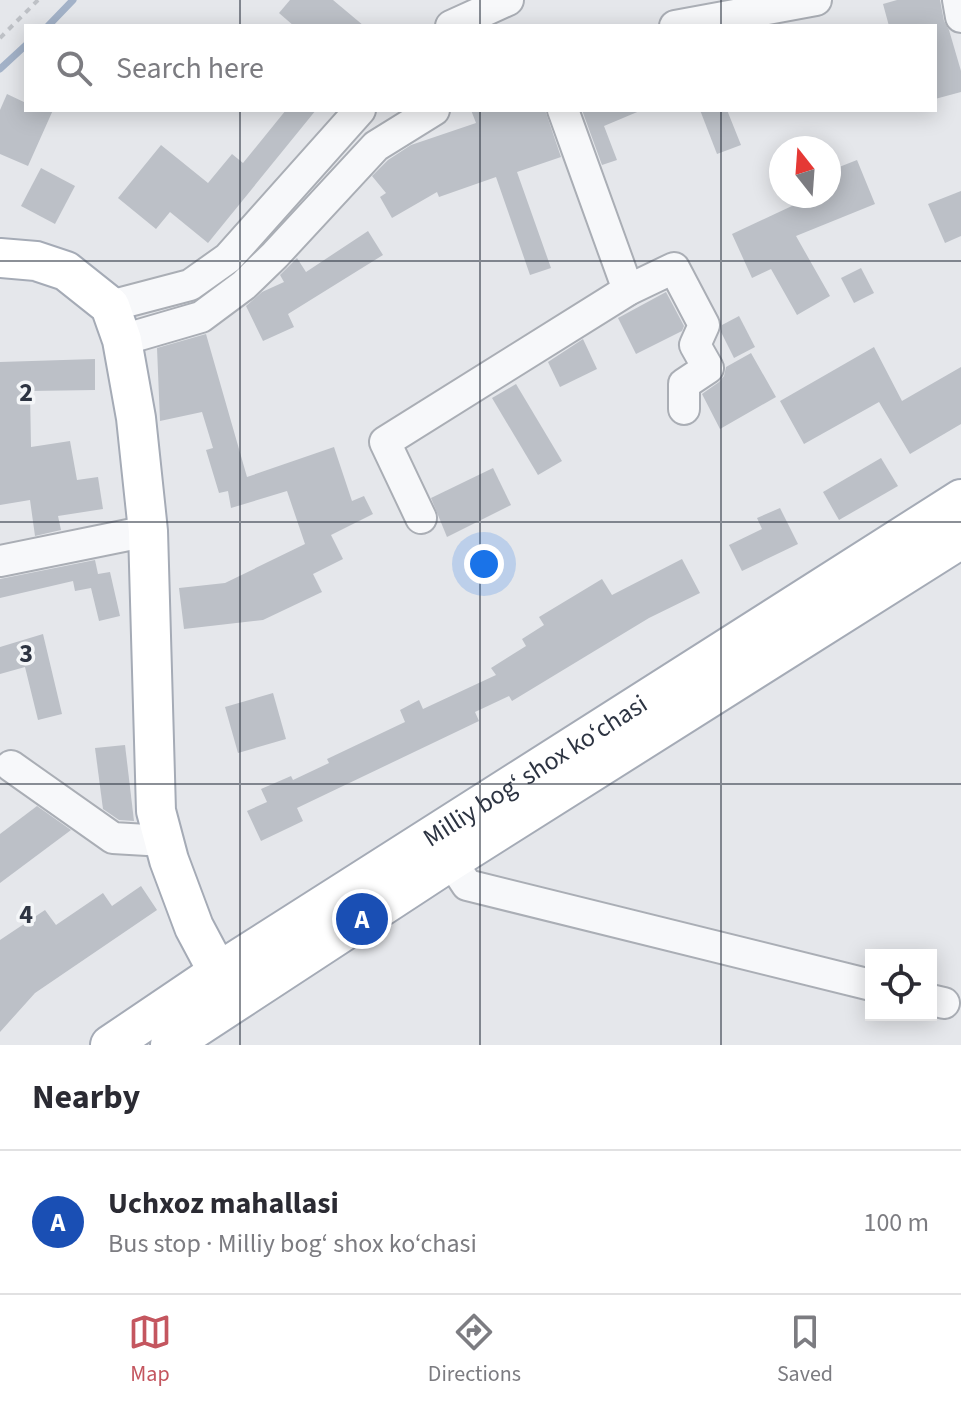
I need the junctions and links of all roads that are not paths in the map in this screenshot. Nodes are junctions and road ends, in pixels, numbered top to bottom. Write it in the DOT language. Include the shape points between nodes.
graph roads {
  1 [pos="508,0"];
  2 [pos="816,0"];
  3 [pos="958,0"];
  4 [pos="961,17"];
  5 [pos="455,24"];
  6 [pos="686,24"];
  7 [pos="358,112"];
  8 [pos="431,112"];
  9 [pos="564,112"];
  10 [pos="0,258"];
  11 [pos="628,290"];
  12 [pos="116,323"];
  13 [pos="684,409"];
  14 [pos="961,499"];
  15 [pos="421,518"];
  16 [pos="148,531"];
  17 [pos="961,539"];
  18 [pos="0,561"];
  19 [pos="851,588"];
  20 [pos="700,685"];
  21 [pos="11,766"];
  22 [pos="164,841"];
  23 [pos="451,861"];
  24 [pos="865,984"];
  25 [pos="229,986"];
  26 [pos="110,1045"];
  27 [pos="170,1045"];
  1 -- 5 [label="street"];
  2 -- 6 [label="street"];
  3 -- 4 [label="street"];
  7 -- 12 [label="street" via="228,258 190,285"];
  8 -- 12 [label="street" via="376,146 275,255 201,317"];
  9 -- 11 [label="street"];
  10 -- 12 [label="main road" via="36,261 66,271"];
  11 -- 13 [label="street" via="674,268 704,325 695,345 708,368 684,384"];
  11 -- 15 [label="street" via="385,442"];
  12 -- 16 [label="main road" via="136,418"];
  14 -- 19 [label="main road, Milliy bog‘ shox ko‘chasi"];
  16 -- 18 [label="street"];
  16 -- 22 [label="main road" via="156,811"];
  17 -- 19 [label="main road, Milliy bog‘ shox ko‘chasi"];
  19 -- 20 [label="main road, Milliy bog‘ shox ko‘chasi"];
  20 -- 23 [label="main road, Milliy bog‘ shox ko‘chasi"];
  20 -- 25 [label="main road, Milliy bog‘ shox ko‘chasi"];
  21 -- 22 [label="street" via="113,838"];
  22 -- 25 [label="main road" via="194,927"];
  23 -- 24 [label="street" via="467,885"];
  23 -- 25 [label="main road, Milliy bog‘ shox ko‘chasi"];
  25 -- 26 [label="main road, Milliy bog‘ shox ko‘chasi"];
  25 -- 27 [label="main road, Milliy bog‘ shox ko‘chasi"];
}
